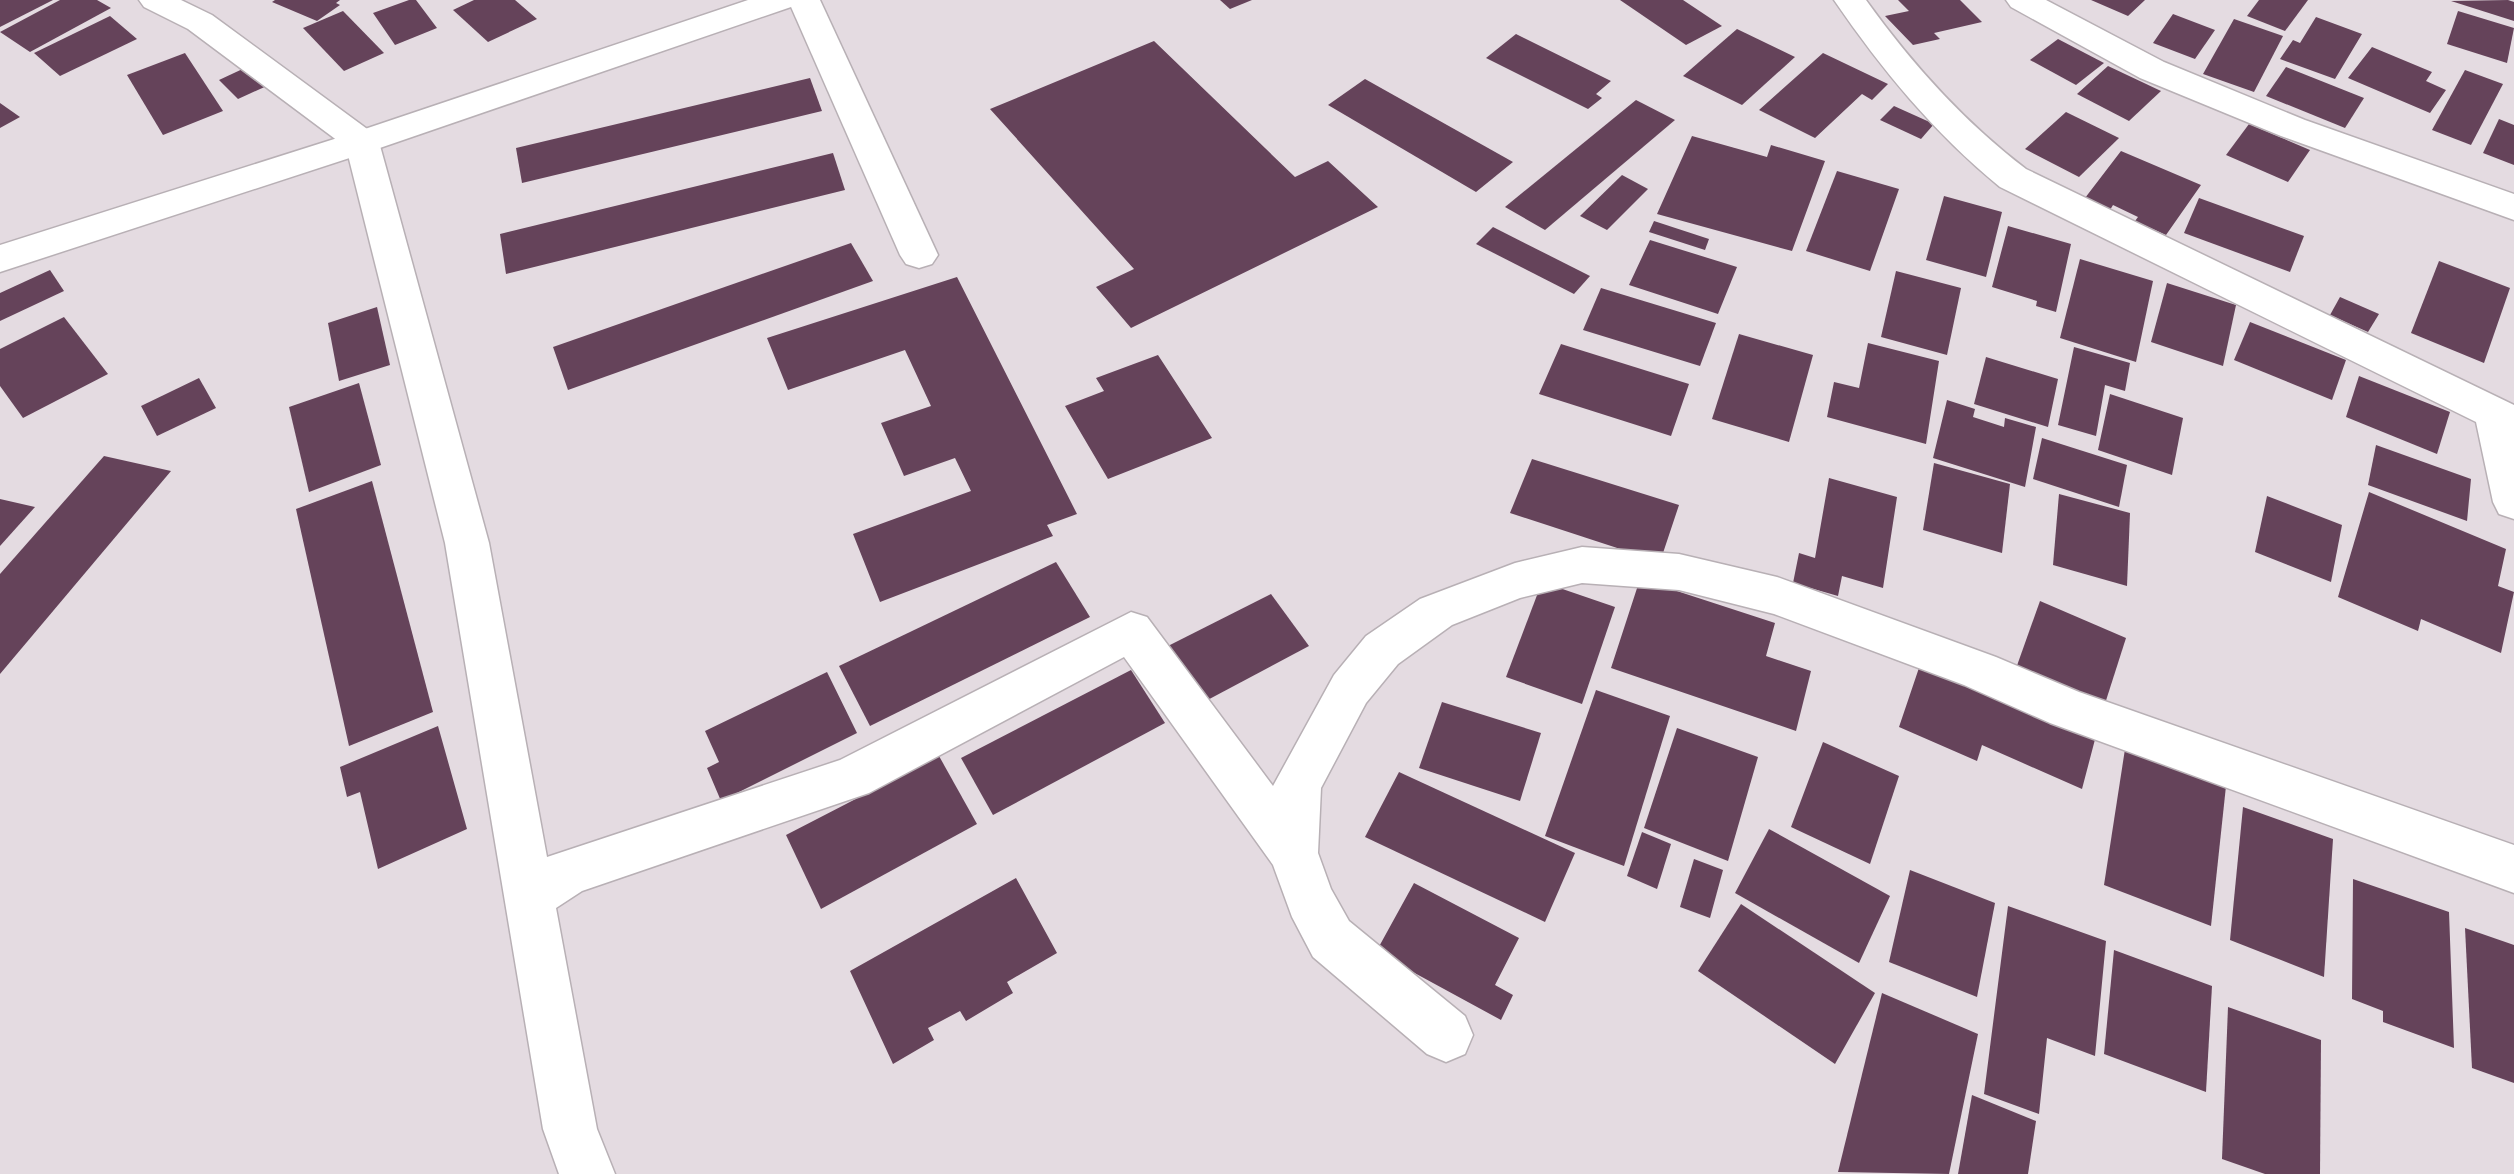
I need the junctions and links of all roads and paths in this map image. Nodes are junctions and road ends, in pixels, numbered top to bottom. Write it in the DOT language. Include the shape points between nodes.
graph roads {
  1 [pos="155,0"];
  2 [pos="780,0"];
  3 [pos="804,0"];
  4 [pos="1850,0"];
  5 [pos="2022,0"];
  6 [pos="362,142"];
  7 [pos="2514,207"];
  8 [pos="919,255"];
  9 [pos="0,259"];
  10 [pos="2504,418"];
  11 [pos="2514,502"];
  12 [pos="1293,853"];
  13 [pos="2514,869"];
  14 [pos="529,898"];
  15 [pos="1446,1035"];
  16 [pos="587,1174"];
  1 -- 6 [label="street" via="200,22"];
  2 -- 6 [label="street"];
  3 -- 8 [label="street"];
  4 -- 10 [label="street" via="1892,61 1970,145 2013,178"];
  5 -- 7 [label="street" via="2180,82"];
  6 -- 9 [label="street"];
  6 -- 14 [label="street" via="467,543"];
  10 -- 11 [label="street"];
  12 -- 13 [label="street" via="1297,785 1350,689 1382,650 1436,612 1515,581 1582,565 1679,572 1777,596 2066,708"];
  12 -- 14 [label="street" via="1131,631 852,778 567,872"];
  12 -- 15 [label="street" via="1331,939"];
  14 -- 16 [label="street" via="570,1129"];
}
